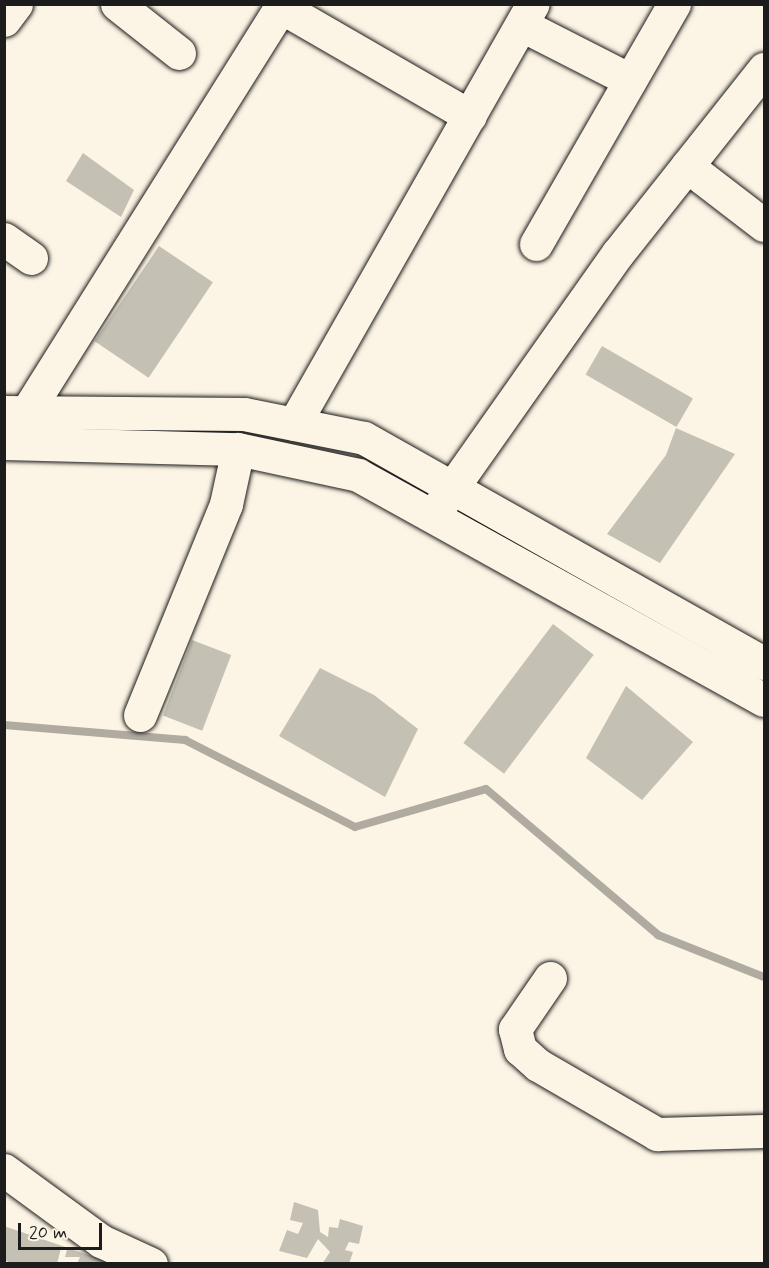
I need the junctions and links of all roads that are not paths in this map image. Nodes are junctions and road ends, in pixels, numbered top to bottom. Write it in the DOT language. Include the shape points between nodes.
graph roads {
  1 [pos="117,4"];
  2 [pos="674,4"];
  3 [pos="280,6"];
  4 [pos="528,15"];
  5 [pos="178,53"];
  6 [pos="630,80"];
  7 [pos="759,88"];
  8 [pos="470,116"];
  9 [pos="687,166"];
  10 [pos="765,225"];
  11 [pos="4,239"];
  12 [pos="536,244"];
  13 [pos="31,258"];
  14 [pos="15,412"];
  15 [pos="294,424"];
  16 [pos="4,443"];
  17 [pos="237,449"];
  18 [pos="452,488"];
  19 [pos="433,515"];
  20 [pos="760,680"];
  21 [pos="140,715"];
  22 [pos="550,978"];
  23 [pos="765,1131"];
  24 [pos="4,1170"];
  25 [pos="151,1263"];
  1 -- 5 [label="street"];
  2 -- 6 [label="street"];
  3 -- 8 [label="street"];
  3 -- 14 [label="street"];
  4 -- 6 [label="street"];
  4 -- 8 [label="street"];
  6 -- 12 [label="street"];
  7 -- 9 [label="street"];
  8 -- 15 [label="street"];
  9 -- 10 [label="street"];
  9 -- 18 [label="street" via="618,254"];
  11 -- 13 [label="street"];
  14 -- 15 [label="street" via="244,414"];
  15 -- 18 [label="street" via="364,438"];
  16 -- 17 [label="street"];
  17 -- 19 [label="street" via="358,475"];
  17 -- 21 [label="street" via="226,504"];
  18 -- 19 [label="street"];
  18 -- 20 [label="street"];
  19 -- 20 [label="street"];
  22 -- 23 [label="street" via="515,1029 520,1048 538,1065 657,1134"];
  24 -- 25 [label="street" via="101,1240"];
}
